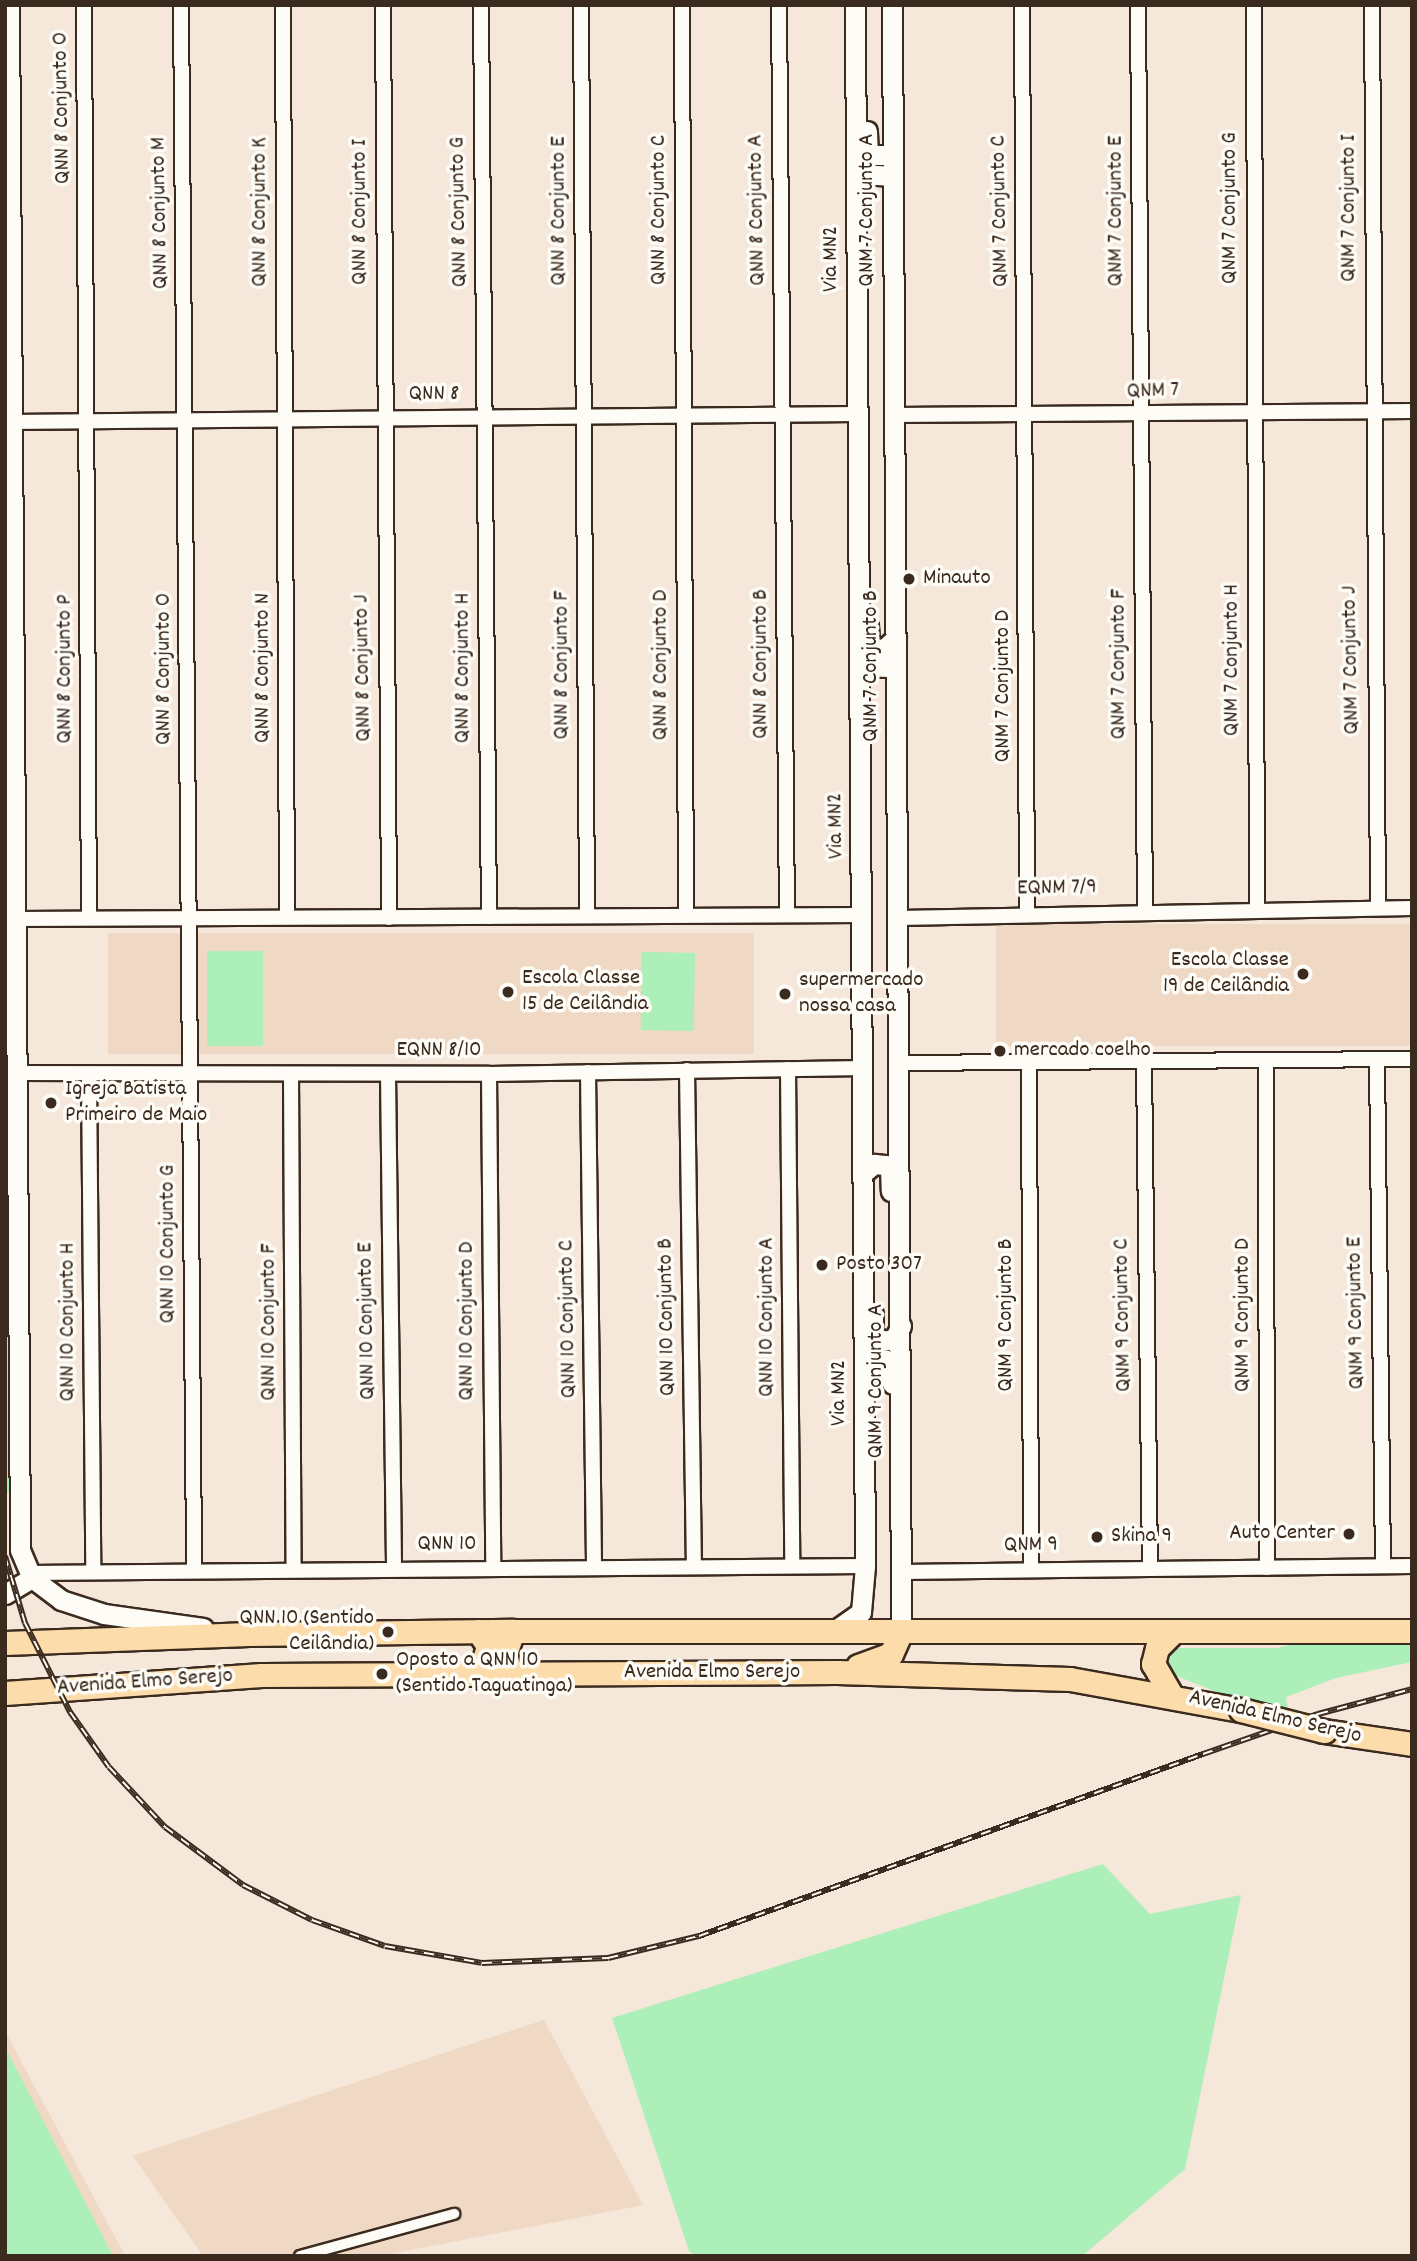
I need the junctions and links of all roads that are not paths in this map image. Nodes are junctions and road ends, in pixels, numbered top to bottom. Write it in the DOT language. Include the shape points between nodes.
graph roads {
  1 [pos="9,5"];
  2 [pos="85,5"];
  3 [pos="181,5"];
  4 [pos="283,5"];
  5 [pos="383,5"];
  6 [pos="481,5"];
  7 [pos="581,5"];
  8 [pos="682,5"];
  9 [pos="779,5"];
  10 [pos="892,5"];
  11 [pos="1022,5"];
  12 [pos="1138,5"];
  13 [pos="1254,5"];
  14 [pos="1372,5"];
  15 [pos="855,14"];
  16 [pos="892,155"];
  17 [pos="857,174"];
  18 [pos="891,176"];
  19 [pos="1373,410"];
  20 [pos="1254,411"];
  21 [pos="1412,411"];
  22 [pos="783,414"];
  23 [pos="856,414"];
  24 [pos="684,415"];
  25 [pos="895,415"];
  26 [pos="1026,415"];
  27 [pos="1141,415"];
  28 [pos="584,416"];
  29 [pos="383,418"];
  30 [pos="485,418"];
  31 [pos="285,419"];
  32 [pos="187,420"];
  33 [pos="88,421"];
  34 [pos="11,422"];
  35 [pos="857,491"];
  36 [pos="896,638"];
  37 [pos="860,666"];
  38 [pos="896,667"];
  39 [pos="1378,908"];
  40 [pos="1412,908"];
  41 [pos="1257,910"];
  42 [pos="1145,912"];
  43 [pos="587,914"];
  44 [pos="686,914"];
  45 [pos="787,914"];
  46 [pos="1027,914"];
  47 [pos="862,915"];
  48 [pos="288,917"];
  49 [pos="489,917"];
  50 [pos="89,918"];
  51 [pos="189,918"];
  52 [pos="389,918"];
  53 [pos="899,918"];
  54 [pos="16,919"];
  55 [pos="1412,1059"];
  56 [pos="1377,1060"];
  57 [pos="1144,1061"];
  58 [pos="1029,1062"];
  59 [pos="899,1063"];
  60 [pos="1266,1063"];
  61 [pos="863,1068"];
  62 [pos="788,1069"];
  63 [pos="687,1070"];
  64 [pos="588,1072"];
  65 [pos="15,1073"];
  66 [pos="89,1074"];
  67 [pos="388,1074"];
  68 [pos="489,1074"];
  69 [pos="190,1075"];
  70 [pos="291,1075"];
  71 [pos="862,1174"];
  72 [pos="862,1205"];
  73 [pos="900,1221"];
  74 [pos="901,1326"];
  75 [pos="864,1370"];
  76 [pos="902,1503"];
  77 [pos="694,1564"];
  78 [pos="594,1565"];
  79 [pos="792,1565"];
  80 [pos="865,1566"];
  81 [pos="1383,1566"];
  82 [pos="1412,1566"];
  83 [pos="394,1567"];
  84 [pos="493,1567"];
  85 [pos="1267,1567"];
  86 [pos="1031,1568"];
  87 [pos="1150,1568"];
  88 [pos="295,1569"];
  89 [pos="93,1571"];
  90 [pos="194,1571"];
  91 [pos="902,1572"];
  92 [pos="31,1576"];
  93 [pos="5,1594"];
  94 [pos="513,1631"];
  95 [pos="833,1631"];
  96 [pos="1174,1631"];
  97 [pos="1412,1631"];
  98 [pos="478,1632"];
  99 [pos="901,1632"];
  100 [pos="249,1634"];
  101 [pos="5,1643"];
  102 [pos="837,1672"];
  103 [pos="480,1674"];
  104 [pos="510,1674"];
  105 [pos="5,1693"];
  106 [pos="1170,1693"];
  107 [pos="1412,1744"];
  108 [pos="454,2214"];
  109 [pos="300,2256"];
  1 -- 34 [label="main road"];
  2 -- 33 [label="street, QNN 8 Conjunto O"];
  3 -- 32 [label="street, QNN 8 Conjunto M"];
  4 -- 31 [label="street, QNN 8 Conjunto K"];
  5 -- 29 [label="street, QNN 8 Conjunto I"];
  6 -- 30 [label="street, QNN 8 Conjunto G"];
  7 -- 28 [label="street, QNN 8 Conjunto E"];
  8 -- 24 [label="street, QNN 8 Conjunto C"];
  9 -- 22 [label="street, QNN 8 Conjunto A"];
  10 -- 16 [label="main road, QNM 7 Conjunto A"];
  11 -- 26 [label="street, QNM 7 Conjunto C"];
  12 -- 27 [label="street, QNM 7 Conjunto E"];
  13 -- 20 [label="street, QNM 7 Conjunto G"];
  14 -- 19 [label="street, QNM 7 Conjunto I"];
  15 -- 16 [label="main road" via="869,155"];
  15 -- 17 [label="main road, Via MN2"];
  16 -- 18 [label="main road, QNM 7 Conjunto A"];
  17 -- 18 [label="main road"];
  17 -- 23 [label="main road, Via MN2"];
  18 -- 25 [label="main road, QNM 7 Conjunto A"];
  19 -- 20 [label="street, QNM 7"];
  19 -- 21 [label="street, QNM 7"];
  19 -- 39 [label="street, QNM 7 Conjunto J"];
  20 -- 27 [label="street, QNM 7"];
  20 -- 41 [label="street, QNM 7 Conjunto H"];
  22 -- 23 [label="street, QNN 8"];
  22 -- 24 [label="street, QNN 8"];
  22 -- 45 [label="street, QNN 8 Conjunto B"];
  23 -- 35 [label="main road, Via MN2"];
  24 -- 28 [label="street, QNN 8"];
  24 -- 44 [label="street, QNN 8 Conjunto D"];
  25 -- 26 [label="street, QNM 7"];
  25 -- 36 [label="main road, QNM 7 Conjunto B"];
  26 -- 27 [label="street, QNM 7"];
  26 -- 46 [label="street, QNM 7 Conjunto D"];
  27 -- 42 [label="street, QNM 7 Conjunto F"];
  28 -- 30 [label="street, QNN 8"];
  28 -- 43 [label="street, QNN 8 Conjunto F"];
  29 -- 30 [label="street, QNN 8"];
  29 -- 31 [label="street, QNN 8"];
  29 -- 52 [label="street, QNN 8 Conjunto J"];
  30 -- 49 [label="street, QNN 8 Conjunto H"];
  31 -- 32 [label="street, QNN 8"];
  31 -- 48 [label="street, QNN 8 Conjunto N"];
  32 -- 33 [label="street, QNN 8"];
  32 -- 51 [label="street, QNN 8 Conjunto O"];
  33 -- 34 [label="street, QNN 8"];
  33 -- 50 [label="street, QNN 8 Conjunto P"];
  34 -- 54 [label="main road"];
  35 -- 36 [label="main road" via="867,557 869,643 883,650"];
  35 -- 37 [label="main road, Via MN2"];
  36 -- 38 [label="main road, QNM 7 Conjunto B"];
  37 -- 38 [label="main road"];
  37 -- 47 [label="main road, Via MN2"];
  38 -- 53 [label="main road, QNM 7 Conjunto B"];
  39 -- 40 [label="street, EQNM 7/9"];
  39 -- 41 [label="street, EQNM 7/9"];
  41 -- 42 [label="street, EQNM 7/9"];
  42 -- 46 [label="street, EQNM 7/9"];
  43 -- 44 [label="street"];
  43 -- 49 [label="street"];
  44 -- 45 [label="street"];
  45 -- 47 [label="street"];
  46 -- 53 [label="street, EQNM 7/9"];
  47 -- 61 [label="main road, Via MN2"];
  48 -- 51 [label="street"];
  48 -- 52 [label="street"];
  49 -- 52 [label="street"];
  50 -- 51 [label="street"];
  50 -- 54 [label="street"];
  51 -- 69 [label="street, QNN 10 Conjunto G"];
  53 -- 59 [label="main road"];
  54 -- 65 [label="main road"];
  55 -- 56 [label="street"];
  56 -- 60 [label="street"];
  56 -- 81 [label="street, QNM 9 Conjunto E"];
  57 -- 58 [label="street"];
  57 -- 60 [label="street"];
  57 -- 87 [label="street, QNM 9 Conjunto C"];
  58 -- 59 [label="street"];
  58 -- 86 [label="street, QNM 9 Conjunto B"];
  59 -- 73 [label="main road, QNM 9 Conjunto A"];
  60 -- 85 [label="street, QNM 9 Conjunto D"];
  61 -- 62 [label="street, EQNN 8/10"];
  61 -- 71 [label="main road, Via MN2"];
  62 -- 63 [label="street, EQNN 8/10"];
  62 -- 79 [label="street, QNN 10 Conjunto A"];
  63 -- 64 [label="street, EQNN 8/10"];
  63 -- 77 [label="street, QNN 10 Conjunto B"];
  64 -- 68 [label="street, EQNN 8/10"];
  64 -- 78 [label="street, QNN 10 Conjunto C"];
  65 -- 66 [label="street, EQNN 8/10"];
  65 -- 92 [label="main road" via="20,1550"];
  66 -- 69 [label="street, EQNN 8/10"];
  66 -- 89 [label="street, QNN 10 Conjunto H"];
  67 -- 68 [label="street, EQNN 8/10"];
  67 -- 70 [label="street, EQNN 8/10"];
  67 -- 83 [label="street, QNN 10 Conjunto E"];
  68 -- 84 [label="street, QNN 10 Conjunto D"];
  69 -- 70 [label="street, EQNN 8/10"];
  69 -- 90 [label="street, QNN 10 Conjunto G"];
  70 -- 88 [label="street, QNN 10 Conjunto F"];
  71 -- 72 [label="main road, Via MN2"];
  71 -- 73 [label="main road" via="874,1164 890,1168 892,1206"];
  72 -- 74 [label="main road" via="873,1252 873,1334 886,1341 894,1339"];
  72 -- 75 [label="main road, Via MN2"];
  73 -- 74 [label="main road, QNM 9 Conjunto A"];
  74 -- 76 [label="main road, QNM 9 Conjunto A"];
  75 -- 76 [label="main road" via="882,1357 892,1368 893,1446"];
  75 -- 80 [label="main road, Via MN2"];
  76 -- 91 [label="main road, QNM 9 Conjunto A"];
  77 -- 78 [label="street, QNN 10"];
  77 -- 79 [label="street, QNN 10"];
  78 -- 84 [label="street, QNN 10"];
  79 -- 80 [label="street, QNN 10"];
  80 -- 95 [label="main road, Via MN2" via="861,1612"];
  81 -- 82 [label="street, QNM 9"];
  81 -- 85 [label="street, QNM 9"];
  83 -- 84 [label="street, QNN 10"];
  83 -- 88 [label="street, QNN 10"];
  85 -- 87 [label="street, QNM 9"];
  86 -- 87 [label="street, QNM 9"];
  86 -- 91 [label="street, QNM 9"];
  88 -- 90 [label="street, QNN 10"];
  89 -- 90 [label="street, QNN 10"];
  89 -- 92 [label="street, QNN 10"];
  91 -- 99 [label="main road, QNM 9 Conjunto A"];
  92 -- 93 [label="main road"];
  92 -- 100 [label="main road, Avenida Elmo Serejo" via="61,1600 104,1614"];
  94 -- 95 [label="main road, Avenida Elmo Serejo"];
  94 -- 98 [label="main road, Avenida Elmo Serejo"];
  94 -- 104 [label="main road" via="505,1654"];
  95 -- 99 [label="main road, Avenida Elmo Serejo"];
  96 -- 97 [label="main road, Avenida Elmo Serejo"];
  96 -- 99 [label="main road, Avenida Elmo Serejo"];
  96 -- 106 [label="main road" via="1157,1648 1153,1664"];
  98 -- 100 [label="main road, Avenida Elmo Serejo"];
  98 -- 103 [label="main road" via="488,1646"];
  99 -- 102 [label="main road" via="891,1654"];
  100 -- 101 [label="main road, Avenida Elmo Serejo"];
  102 -- 104 [label="main road, Avenida Elmo Serejo"];
  102 -- 106 [label="main road, Avenida Elmo Serejo" via="1013,1674"];
  103 -- 104 [label="main road, Avenida Elmo Serejo"];
  103 -- 105 [label="main road, Avenida Elmo Serejo" via="261,1675"];
  106 -- 107 [label="main road, Avenida Elmo Serejo, bridge" via="1324,1731"];
  108 -- 109 [label="street"];
}
